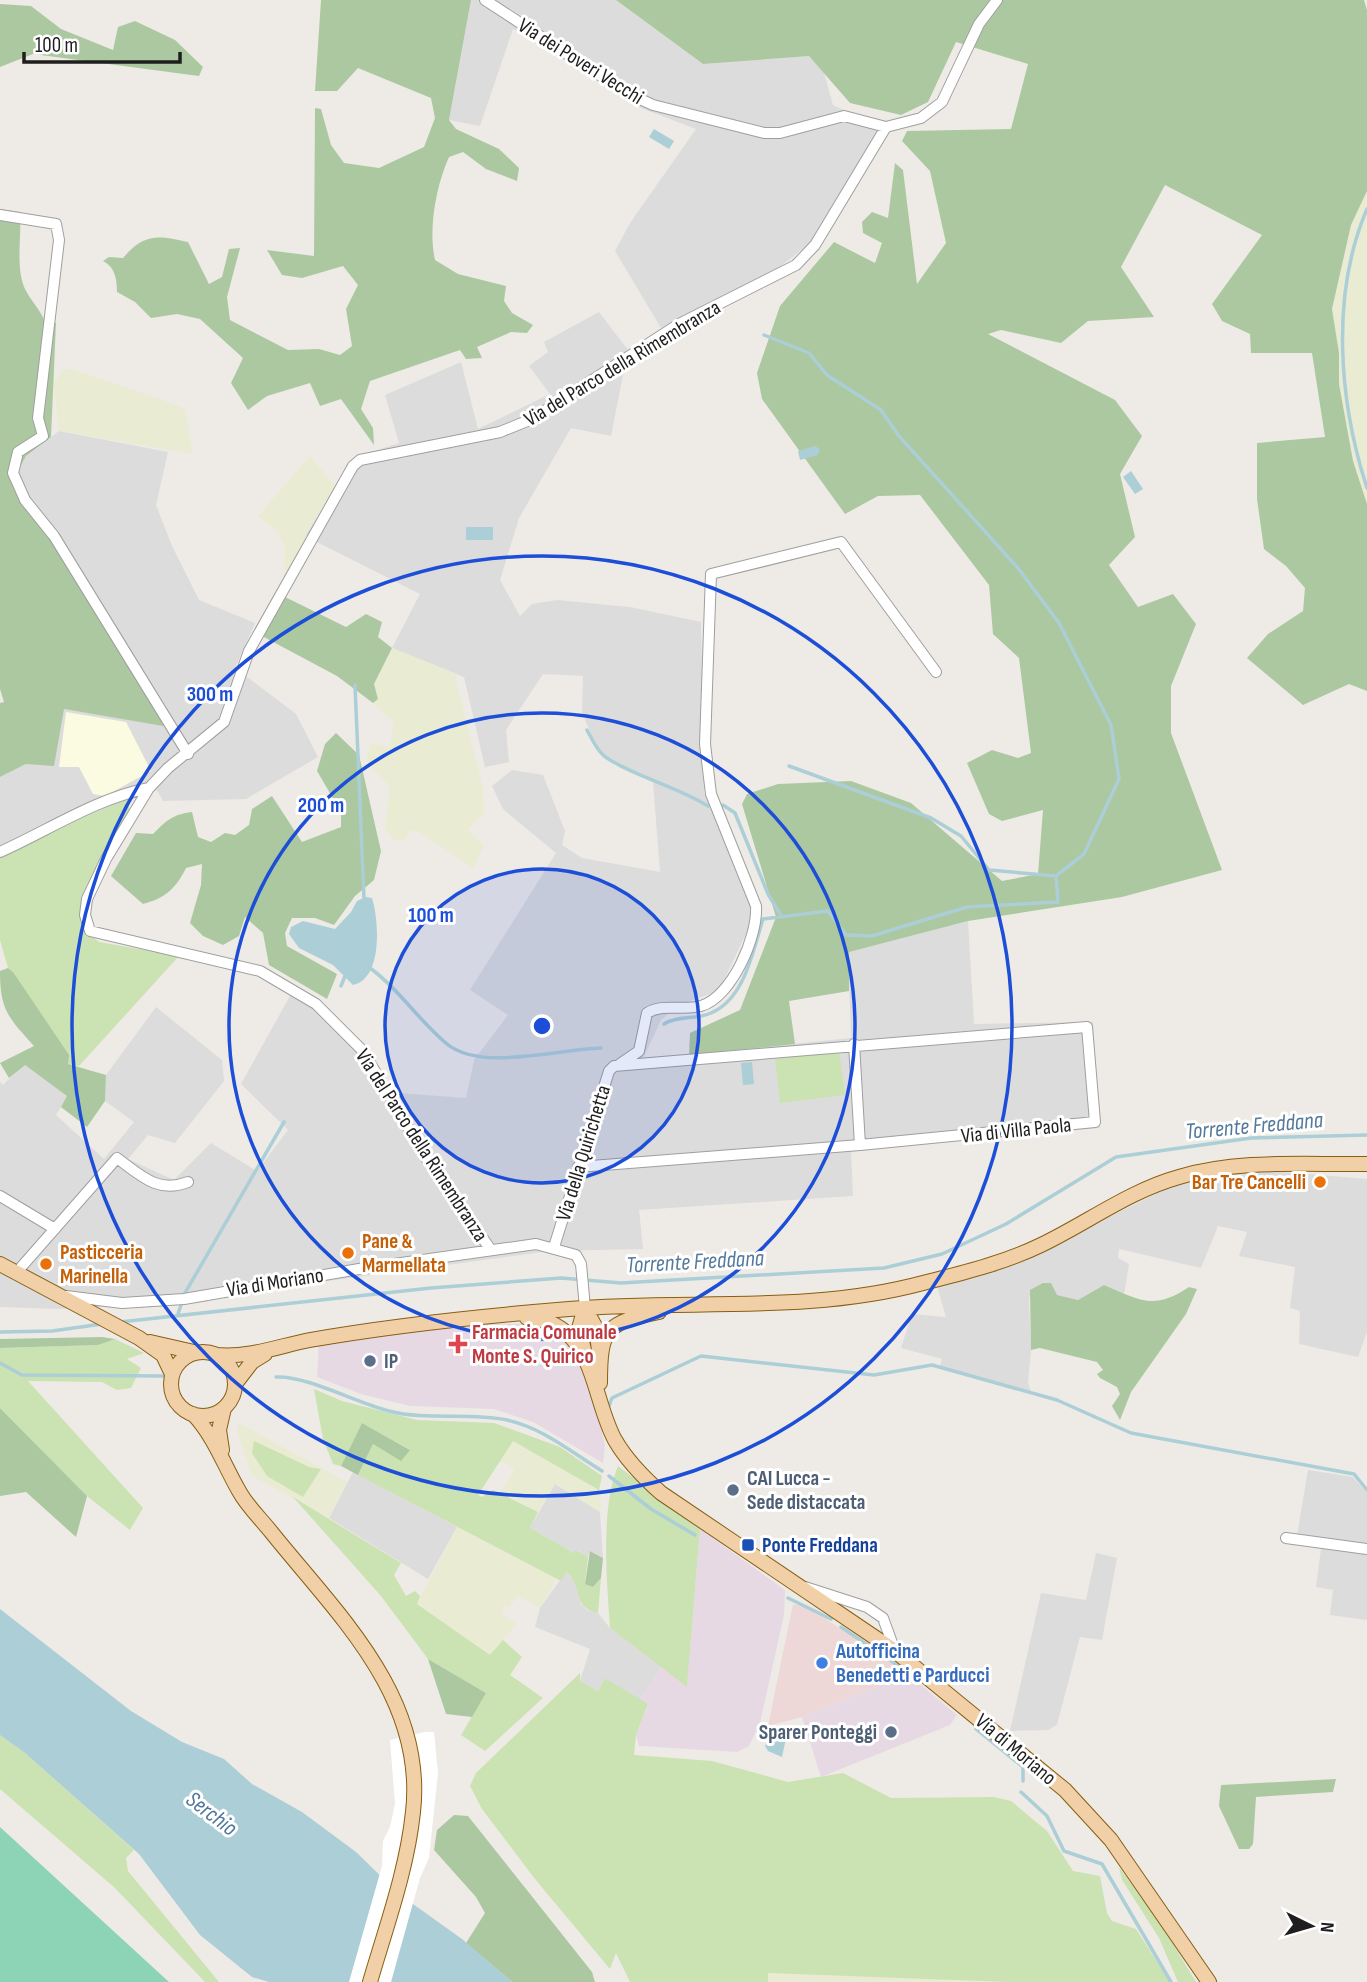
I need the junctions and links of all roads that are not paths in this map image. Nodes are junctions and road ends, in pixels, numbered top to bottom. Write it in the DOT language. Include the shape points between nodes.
graph roads {
  1 [pos="485,0"];
  2 [pos="997,0"];
  3 [pos="886,127"];
  4 [pos="0,215"];
  5 [pos="936,672"];
  6 [pos="188,754"];
  7 [pos="149,788"];
  8 [pos="0,852"];
  9 [pos="854,1044"];
  10 [pos="661,1064"];
  11 [pos="614,1066"];
  12 [pos="860,1145"];
  13 [pos="1367,1164"];
  14 [pos="579,1167"];
  15 [pos="188,1182"];
  16 [pos="0,1196"];
  17 [pos="55,1230"];
  18 [pos="554,1247"];
  19 [pos="491,1250"];
  20 [pos="0,1264"];
  21 [pos="16,1273"];
  22 [pos="584,1302"];
  23 [pos="698,1304"];
  24 [pos="98,1313"];
  25 [pos="506,1317"];
  26 [pos="139,1338"];
  27 [pos="273,1349"];
  28 [pos="194,1352"];
  29 [pos="217,1354"];
  30 [pos="593,1355"];
  31 [pos="172,1374"];
  32 [pos="235,1384"];
  33 [pos="224,1408"];
  34 [pos="192,1414"];
  35 [pos="223,1458"];
  36 [pos="1286,1538"];
  37 [pos="1367,1549"];
  38 [pos="798,1585"];
  39 [pos="895,1651"];
  40 [pos="370,1982"];
  41 [pos="1209,1982"];
  1 -- 3 [label="street, Via dei Poveri Vecchi" via="627,93 653,105 764,133 780,134 844,116"];
  2 -- 3 [label="street" via="979,24 942,102 921,118"];
  3 -- 6 [label="street, Via del Parco della Rimembranza" via="816,245 796,265 679,324 532,419 500,432 360,460 353,466 249,650 224,723"];
  4 -- 6 [label="street" via="56,224 59,240 38,418 43,436 18,452 13,473 25,499 54,536"];
  5 -- 11 [label="street" via="841,542 711,574 705,744 711,794 756,906 757,921 724,992 700,1006 655,1008 647,1013 639,1051"];
  6 -- 7 [label="street, Via del Parco della Rimembranza"];
  7 -- 8 [label="street" via="99,804"];
  7 -- 19 [label="street, Via del Parco della Rimembranza" via="87,899 90,931 260,971 316,1004 363,1051 426,1158"];
  9 -- 10 [label="street, Via di Villa Paola"];
  9 -- 12 [label="street"];
  9 -- 12 [label="street, Via di Villa Paola" via="1087,1027 1095,1122"];
  10 -- 11 [label="street, Via della Quirichetta"];
  11 -- 14 [label="street, Via della Quirichetta" via="608,1071"];
  12 -- 14 [label="street, Via di Villa Paola"];
  13 -- 23 [label="main road" via="1216,1168 1163,1181 1131,1195 1015,1256 919,1284 815,1302"];
  14 -- 18 [label="street, Via della Quirichetta"];
  15 -- 17 [label="street" via="161,1187 117,1158"];
  16 -- 17 [label="street"];
  17 -- 21 [label="street"];
  18 -- 19 [label="street, Via di Moriano" via="536,1244"];
  18 -- 22 [label="street" via="576,1255 581,1264"];
  19 -- 24 [label="street, Via di Moriano" via="178,1300 120,1304"];
  20 -- 21 [label="main road"];
  21 -- 24 [label="main road"];
  22 -- 23 [label="main road"];
  22 -- 25 [label="main road"];
  22 -- 30 [label="main road" via="579,1335"];
  23 -- 30 [label="main road" via="623,1320"];
  24 -- 26 [label="main road"];
  25 -- 27 [label="main road" via="309,1340"];
  25 -- 30 [label="main road, Via di Moriano" via="541,1318"];
  26 -- 28 [label="main road"];
  26 -- 31 [label="main road" via="163,1355"];
  27 -- 29 [label="main road" via="237,1356"];
  27 -- 32 [label="main road" via="251,1362"];
  28 -- 29 [label="main road"];
  28 -- 31 [label="main road"];
  29 -- 32 [label="main road" via="228,1363"];
  30 -- 38 [label="main road, Via di Moriano" via="610,1429 634,1467 697,1519"];
  31 -- 34 [label="main road" via="174,1398"];
  32 -- 33 [label="main road"];
  33 -- 34 [label="main road" via="209,1415"];
  33 -- 35 [label="main road" via="219,1430"];
  34 -- 35 [label="main road"];
  35 -- 40 [label="main road" via="240,1493 375,1663 409,1736 413,1815"];
  36 -- 37 [label="street"];
  38 -- 39 [label="main road, Via di Moriano"];
  38 -- 39 [label="street" via="867,1607 883,1618"];
  39 -- 41 [label="main road, Via di Moriano" via="1089,1814"];
}
